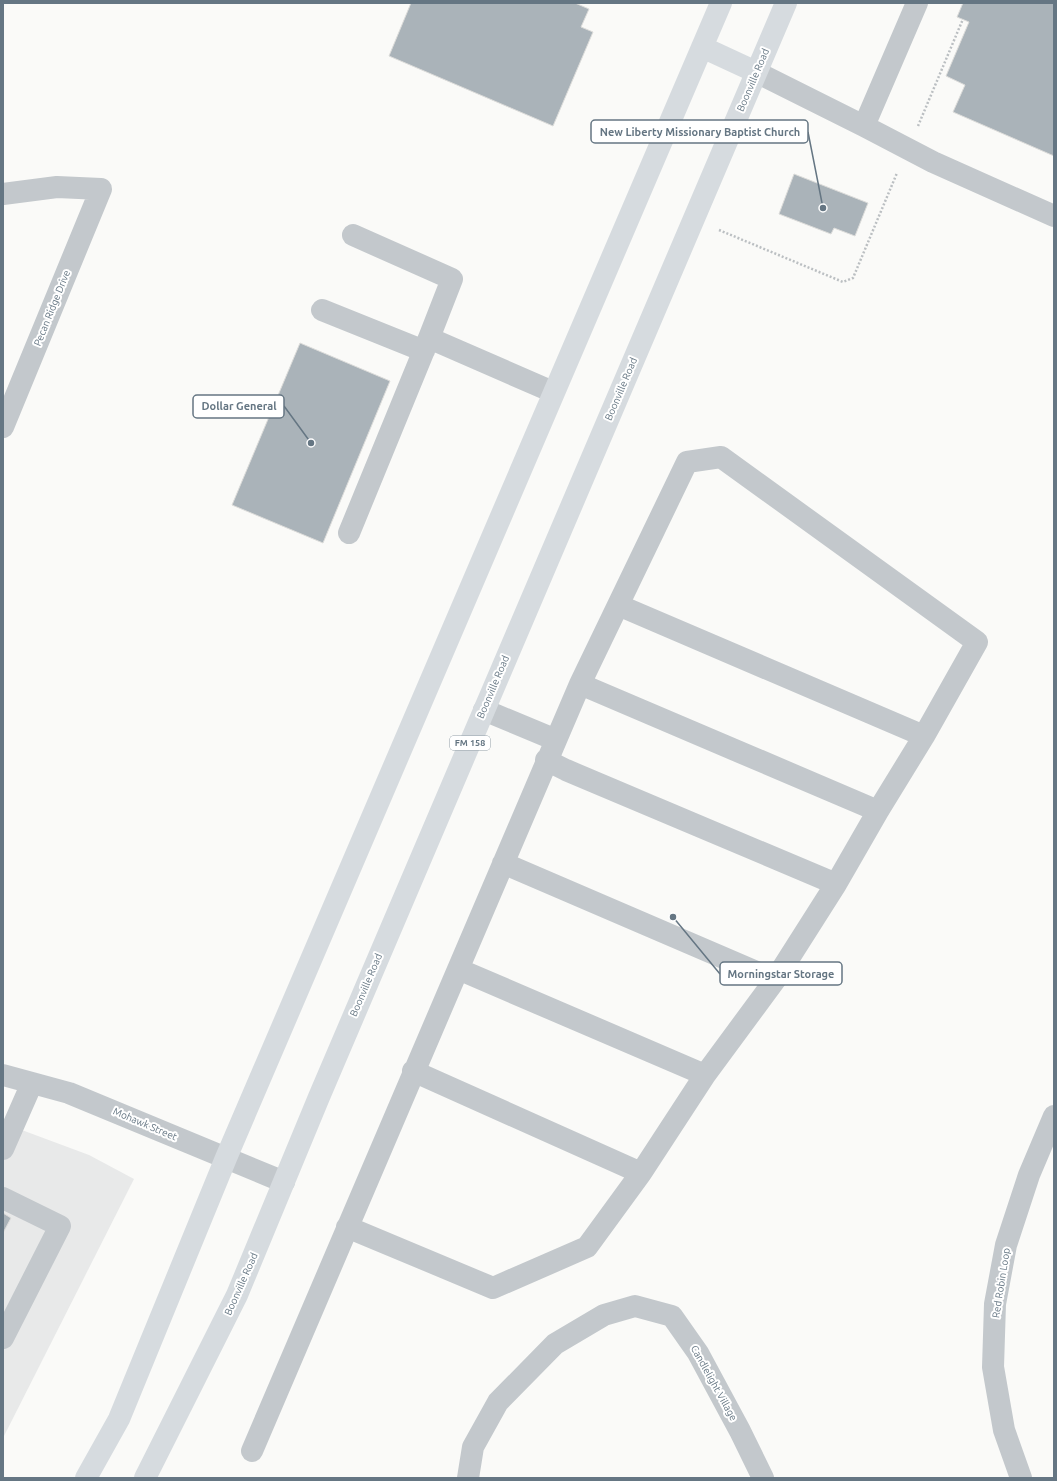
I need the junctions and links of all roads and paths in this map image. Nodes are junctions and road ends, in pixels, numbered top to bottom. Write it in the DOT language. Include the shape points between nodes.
graph roads {
  1 [pos="721,3"];
  2 [pos="786,3"];
  3 [pos="917,3"];
  4 [pos="963,19"];
  5 [pos="702,47"];
  6 [pos="756,72"];
  7 [pos="864,126"];
  8 [pos="916,131"];
  9 [pos="898,170"];
  10 [pos="3,194"];
  11 [pos="1054,216"];
  12 [pos="719,230"];
  13 [pos="353,235"];
  14 [pos="322,310"];
  15 [pos="426,344"];
  16 [pos="553,392"];
  17 [pos="3,428"];
  18 [pos="349,533"];
  19 [pos="618,605"];
  20 [pos="580,684"];
  21 [pos="484,710"];
  22 [pos="924,736"];
  23 [pos="556,740"];
  24 [pos="546,760"];
  25 [pos="878,811"];
  26 [pos="503,863"];
  27 [pos="836,884"];
  28 [pos="458,969"];
  29 [pos="775,980"];
  30 [pos="413,1071"];
  31 [pos="3,1075"];
  32 [pos="705,1075"];
  33 [pos="32,1083"];
  34 [pos="1054,1116"];
  35 [pos="3,1150"];
  36 [pos="226,1158"];
  37 [pos="641,1173"];
  38 [pos="284,1182"];
  39 [pos="3,1198"];
  40 [pos="347,1227"];
  41 [pos="3,1338"];
  42 [pos="252,1451"];
  43 [pos="86,1478"];
  44 [pos="145,1478"];
  45 [pos="468,1478"];
  46 [pos="764,1478"];
  47 [pos="1021,1478"];
  1 -- 5 [label="main road"];
  2 -- 6 [label="main road, Boonville Road / FM 158"];
  3 -- 7 [label="street"];
  4 -- 8 [label="path"];
  5 -- 6 [label="main road"];
  5 -- 16 [label="main road"];
  6 -- 7 [label="street"];
  6 -- 21 [label="main road, Boonville Road / FM 158"];
  7 -- 11 [label="street" via="932,162"];
  9 -- 12 [label="path" via="853,278 844,282"];
  10 -- 17 [label="street, Pecan Ridge Drive" via="57,187 101,189"];
  13 -- 15 [label="street" via="452,280"];
  14 -- 15 [label="street"];
  15 -- 16 [label="street"];
  15 -- 18 [label="street"];
  16 -- 36 [label="main road"];
  19 -- 20 [label="street"];
  19 -- 22 [label="street"];
  19 -- 22 [label="street" via="687,462 721,457 977,642"];
  20 -- 23 [label="street"];
  20 -- 25 [label="street"];
  21 -- 23 [label="street"];
  21 -- 38 [label="main road, Boonville Road / FM 158"];
  22 -- 25 [label="street"];
  23 -- 24 [label="street"];
  24 -- 26 [label="street"];
  24 -- 27 [label="street"];
  25 -- 27 [label="street"];
  26 -- 28 [label="street"];
  26 -- 29 [label="street"];
  27 -- 29 [label="street"];
  28 -- 30 [label="street"];
  28 -- 32 [label="street"];
  29 -- 32 [label="street"];
  30 -- 37 [label="street"];
  30 -- 40 [label="street"];
  31 -- 33 [label="street, Mohawk Street"];
  32 -- 37 [label="street"];
  33 -- 35 [label="street"];
  33 -- 36 [label="street, Mohawk Street" via="70,1093"];
  34 -- 47 [label="street, Red Robin Loop" via="1029,1175 1006,1245 995,1304 993,1367 1004,1430"];
  36 -- 38 [label="street, Mohawk Street"];
  36 -- 43 [label="main road" via="118,1419"];
  37 -- 40 [label="street" via="587,1247 493,1288"];
  38 -- 44 [label="main road, Boonville Road / FM 158" via="238,1295"];
  39 -- 41 [label="street" via="60,1226"];
  40 -- 42 [label="street"];
  45 -- 46 [label="street, Candlelight Village" via="473,1447 498,1402 555,1344 604,1315 635,1306 672,1316 698,1353"];
}
